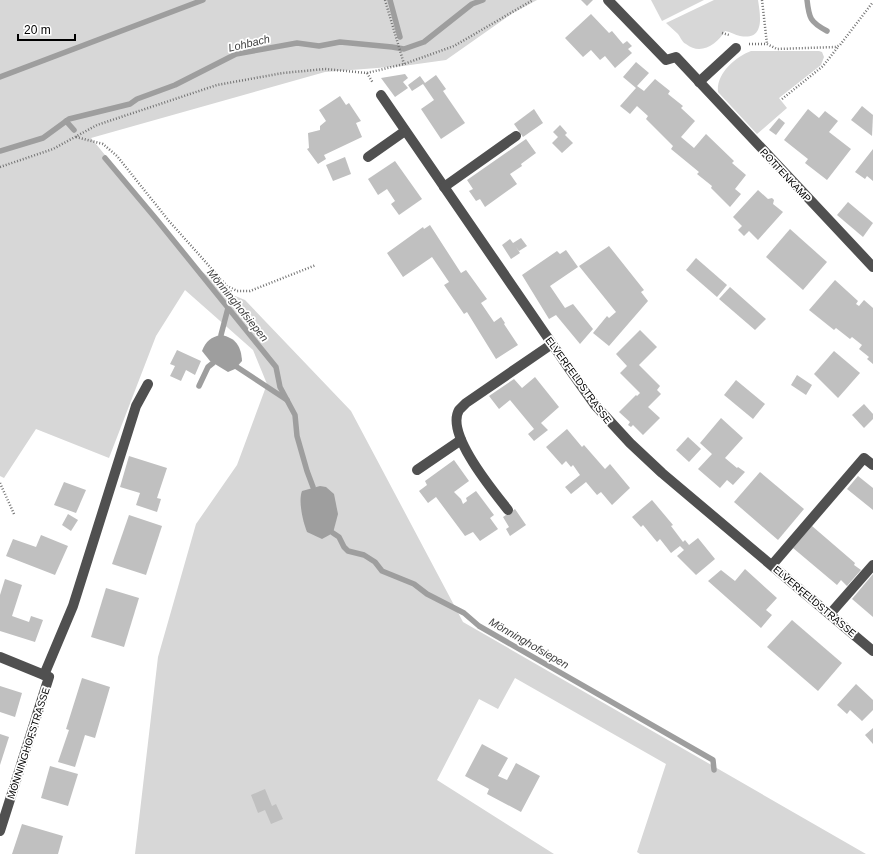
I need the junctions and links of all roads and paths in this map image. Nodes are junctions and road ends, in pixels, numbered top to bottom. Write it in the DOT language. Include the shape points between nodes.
graph roads {
  1 [pos="385,0"];
  2 [pos="533,0"];
  3 [pos="608,0"];
  4 [pos="762,0"];
  5 [pos="873,2"];
  6 [pos="767,44"];
  7 [pos="840,45"];
  8 [pos="736,48"];
  9 [pos="404,64"];
  10 [pos="699,82"];
  11 [pos="381,94"];
  12 [pos="782,99"];
  13 [pos="405,131"];
  14 [pos="516,136"];
  15 [pos="76,137"];
  16 [pos="368,157"];
  17 [pos="0,167"];
  18 [pos="444,187"];
  19 [pos="316,265"];
  20 [pos="873,267"];
  21 [pos="552,344"];
  22 [pos="148,384"];
  23 [pos="462,440"];
  24 [pos="873,465"];
  25 [pos="417,470"];
  26 [pos="0,483"];
  27 [pos="508,510"];
  28 [pos="14,514"];
  29 [pos="772,565"];
  30 [pos="873,565"];
  31 [pos="830,614"];
  32 [pos="873,651"];
  33 [pos="0,657"];
  34 [pos="47,676"];
  35 [pos="0,831"];
  1 -- 9 [label="path"];
  2 -- 9 [label="path" via="454,46"];
  3 -- 10 [label="street, POTTENKAMP" via="666,60 676,57"];
  4 -- 6 [label="path"];
  5 -- 7 [label="path"];
  6 -- 7 [label="path" via="778,49 832,48"];
  6 -- 8 [label="path" via="744,44"];
  7 -- 12 [label="path" via="823,66"];
  8 -- 10 [label="street"];
  9 -- 15 [label="path" via="367,73 325,69 283,73 217,85 97,125"];
  10 -- 20 [label="street, POTTENKAMP"];
  11 -- 13 [label="street, ELVERFELDSTRASSE"];
  13 -- 16 [label="street"];
  13 -- 18 [label="street, ELVERFELDSTRASSE"];
  14 -- 18 [label="street"];
  15 -- 17 [label="path" via="52,149"];
  15 -- 19 [label="path" via="103,144 117,156 169,221 227,286 237,291 250,291"];
  18 -- 21 [label="street, ELVERFELDSTRASSE"];
  21 -- 23 [label="street" via="466,403 457,417"];
  21 -- 29 [label="street, ELVERFELDSTRASSE" via="595,405 630,443"];
  22 -- 34 [label="street, MÖNNINGHOFSTRASSE" via="136,406 74,606"];
  23 -- 25 [label="street"];
  23 -- 27 [label="street" via="478,470"];
  24 -- 29 [label="street" via="864,458"];
  26 -- 28 [label="path"];
  29 -- 31 [label="street, ELVERFELDSTRASSE"];
  30 -- 31 [label="street"];
  31 -- 32 [label="street, ELVERFELDSTRASSE"];
  33 -- 34 [label="street"];
  34 -- 35 [label="street, MÖNNINGHOFSTRASSE"];
}
